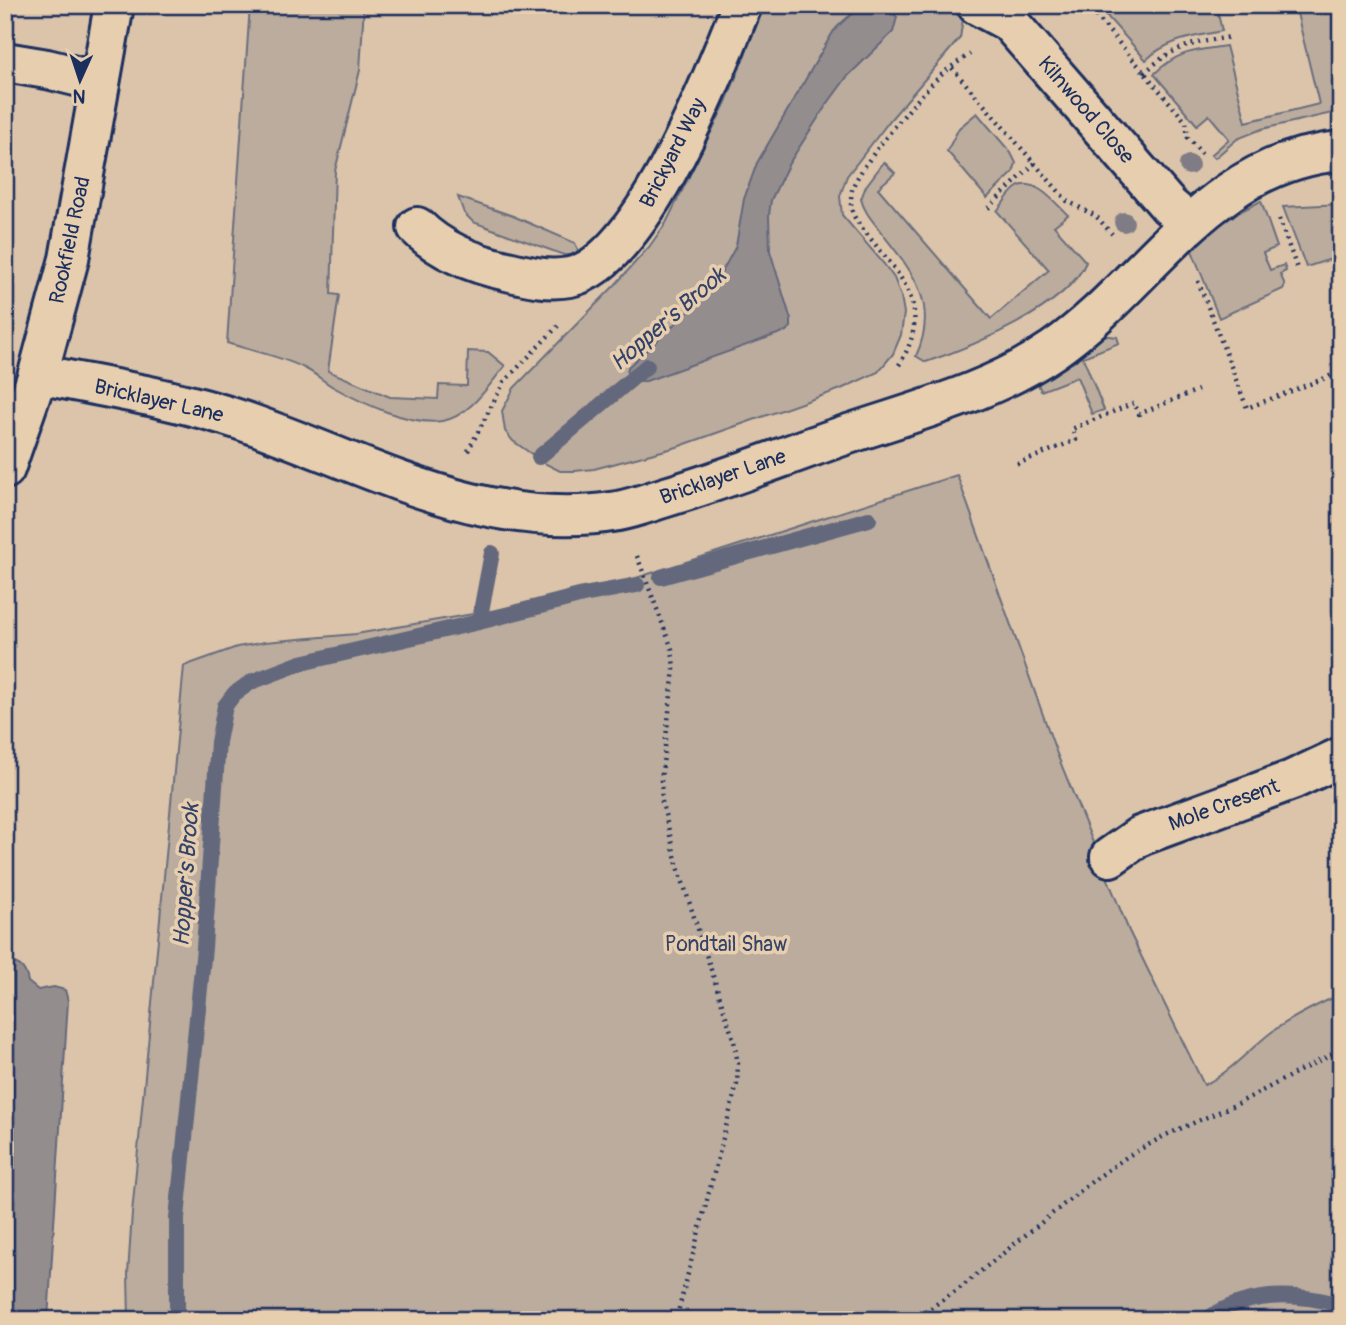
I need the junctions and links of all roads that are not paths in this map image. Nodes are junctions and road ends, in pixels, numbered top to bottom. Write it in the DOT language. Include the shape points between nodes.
graph roads {
  1 [pos="114,5"];
  2 [pos="742,5"];
  3 [pos="993,14"];
  4 [pos="5,62"];
  5 [pos="100,82"];
  6 [pos="1341,151"];
  7 [pos="418,227"];
  8 [pos="1182,229"];
  9 [pos="38,374"];
  10 [pos="5,469"];
  11 [pos="1341,757"];
  12 [pos="1110,857"];
  1 -- 5 [label="street, Rookfield Road"];
  2 -- 7 [label="street, Brickyard Way" via="656,194 635,225 592,267 571,277 526,276 493,268 432,242"];
  3 -- 8 [label="street, Kilnwood Close" via="1169,206"];
  4 -- 5 [label="street"];
  5 -- 9 [label="street, Rookfield Road" via="69,259"];
  6 -- 8 [label="street, Bricklayer Lane" via="1290,161 1234,188"];
  8 -- 9 [label="street, Bricklayer Lane" via="1058,347 1006,378 701,487 619,511 554,515 448,497 206,410"];
  9 -- 10 [label="street, Rookfield Road"];
  11 -- 12 [label="street, Mole Cresent" via="1140,836"];
}
